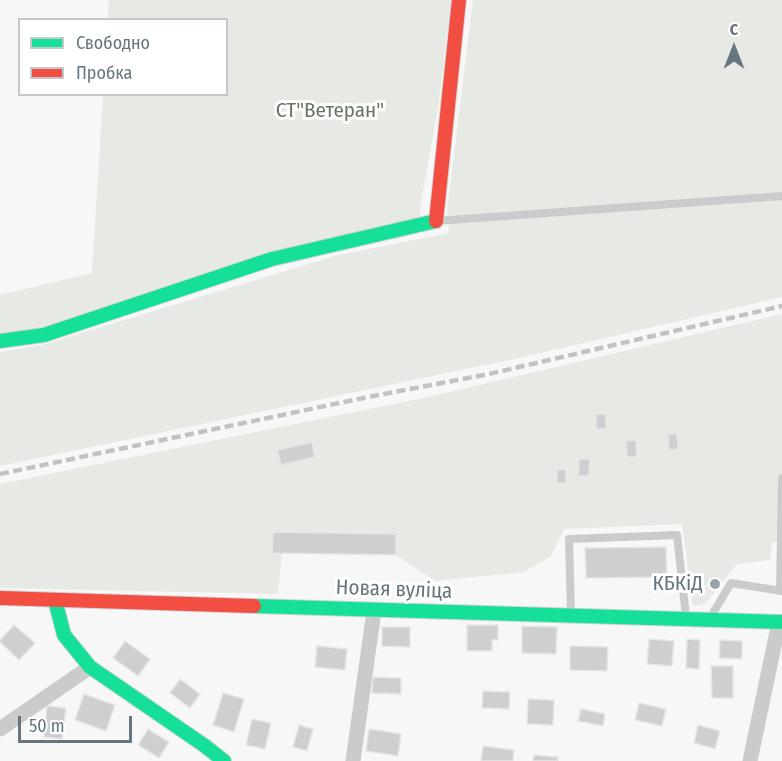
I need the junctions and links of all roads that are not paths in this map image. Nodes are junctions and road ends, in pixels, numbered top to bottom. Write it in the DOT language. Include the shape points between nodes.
graph roads {
  1 [pos="459,0"];
  2 [pos="782,196"];
  3 [pos="436,221"];
  4 [pos="0,341"];
  5 [pos="782,478"];
  6 [pos="781,591"];
  7 [pos="1,599"];
  8 [pos="55,600"];
  9 [pos="374,610"];
  10 [pos="571,617"];
  11 [pos="686,620"];
  12 [pos="709,620"];
  13 [pos="780,622"];
  14 [pos="90,667"];
  15 [pos="0,729"];
  16 [pos="224,761"];
  17 [pos="353,761"];
  18 [pos="750,761"];
  1 -- 3 [label="street"];
  2 -- 3 [label="lane"];
  3 -- 4 [label="street" via="272,259 44,334"];
  5 -- 6 [label="lane"];
  6 -- 12 [label="lane" via="731,583"];
  7 -- 8 [label="street, Новая вуліца"];
  8 -- 9 [label="street, Новая вуліца"];
  8 -- 14 [label="street" via="64,635"];
  9 -- 10 [label="street, Новая вуліца"];
  9 -- 17 [label="street"];
  10 -- 11 [label="street, Новая вуліца"];
  10 -- 11 [label="lane" via="569,538 677,535"];
  11 -- 12 [label="street, Новая вуліца"];
  12 -- 13 [label="street, Новая вуліца"];
  13 -- 18 [label="street"];
  14 -- 15 [label="street"];
  14 -- 16 [label="street"];
}
